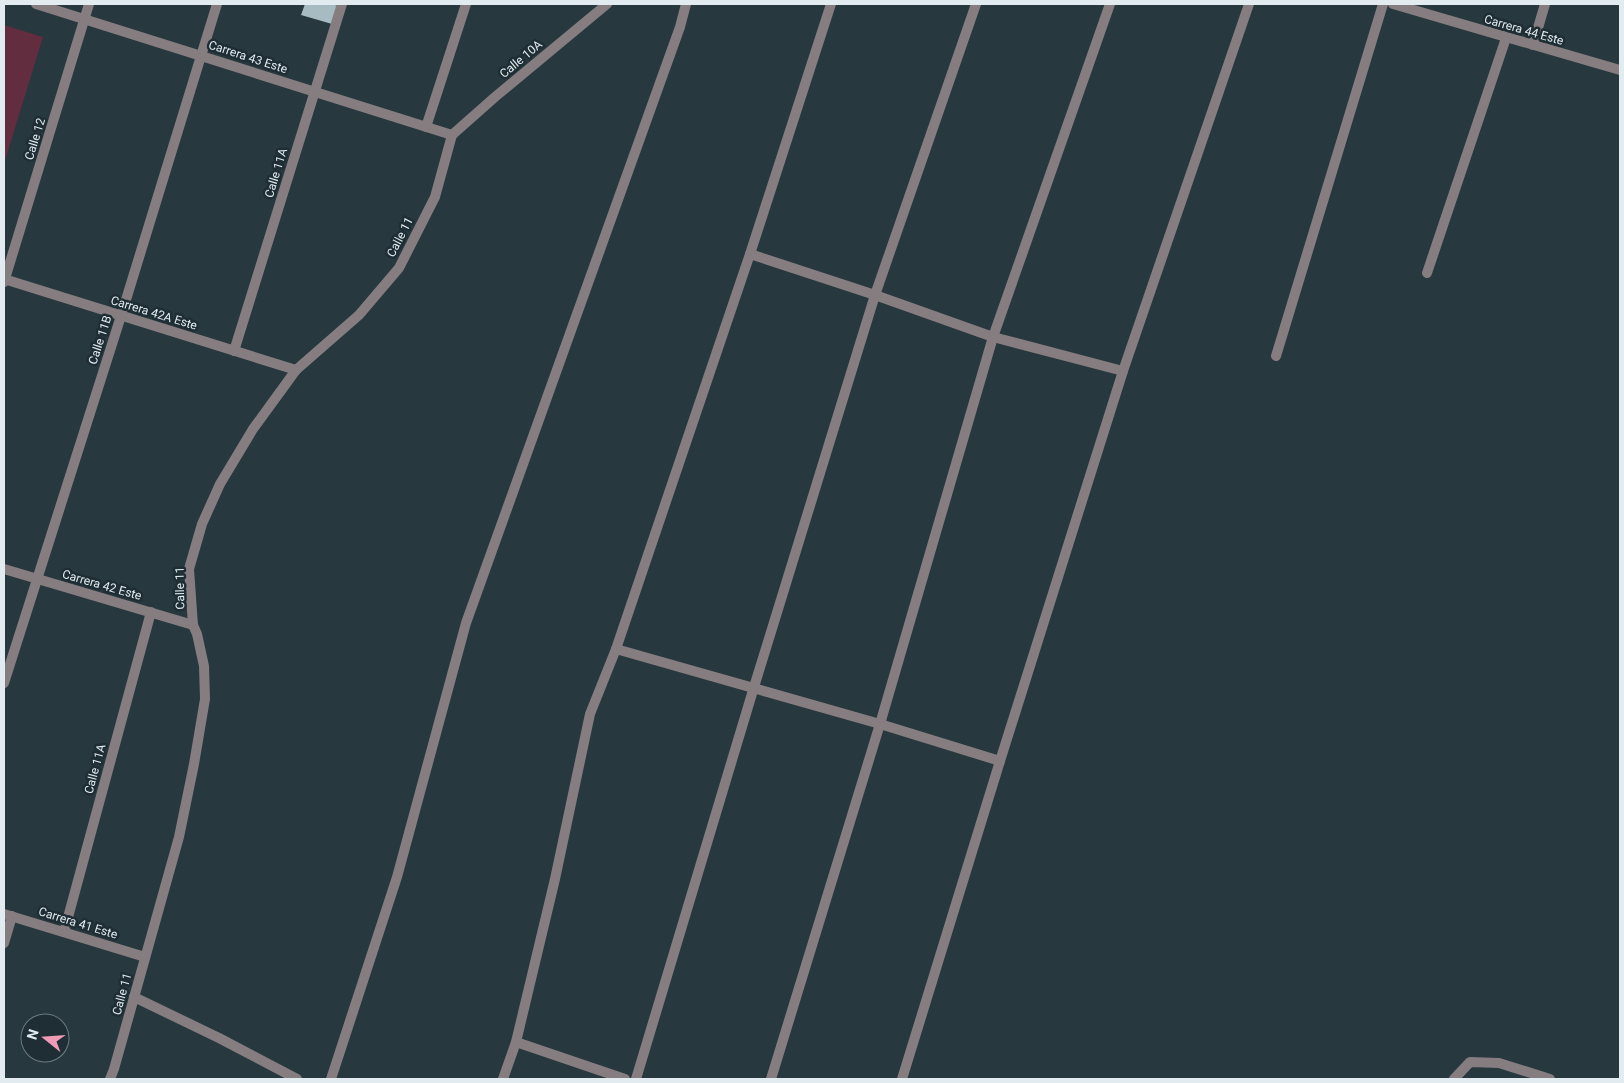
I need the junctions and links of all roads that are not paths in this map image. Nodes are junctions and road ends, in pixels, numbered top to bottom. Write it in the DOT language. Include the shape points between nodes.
graph roads {
  1 [pos="36,4"];
  2 [pos="89,4"];
  3 [pos="217,4"];
  4 [pos="342,4"];
  5 [pos="466,4"];
  6 [pos="607,4"];
  7 [pos="686,4"];
  8 [pos="831,4"];
  9 [pos="976,4"];
  10 [pos="1110,4"];
  11 [pos="1248,4"];
  12 [pos="1383,4"];
  13 [pos="1396,4"];
  14 [pos="1545,4"];
  15 [pos="84,19"];
  16 [pos="1506,38"];
  17 [pos="1533,45"];
  18 [pos="201,55"];
  19 [pos="1620,70"];
  20 [pos="314,92"];
  21 [pos="426,127"];
  22 [pos="452,135"];
  23 [pos="750,254"];
  24 [pos="1427,273"];
  25 [pos="4,280"];
  26 [pos="875,295"];
  27 [pos="121,316"];
  28 [pos="993,337"];
  29 [pos="234,351"];
  30 [pos="1276,356"];
  31 [pos="296,370"];
  32 [pos="1122,371"];
  33 [pos="4,570"];
  34 [pos="36,579"];
  35 [pos="151,612"];
  36 [pos="193,625"];
  37 [pos="616,649"];
  38 [pos="4,683"];
  39 [pos="754,688"];
  40 [pos="880,724"];
  41 [pos="1000,761"];
  42 [pos="8,915"];
  43 [pos="64,932"];
  44 [pos="4,943"];
  45 [pos="145,957"];
  46 [pos="134,997"];
  47 [pos="516,1042"];
  48 [pos="110,1079"];
  49 [pos="297,1079"];
  50 [pos="331,1079"];
  51 [pos="503,1079"];
  52 [pos="625,1079"];
  53 [pos="636,1079"];
  54 [pos="771,1079"];
  55 [pos="902,1079"];
  56 [pos="1454,1079"];
  57 [pos="1550,1079"];
  1 -- 15 [label="street, Carrera 43 Este"];
  2 -- 15 [label="street, Calle 12"];
  3 -- 18 [label="street, Calle 11B"];
  4 -- 20 [label="street, Calle 11A"];
  5 -- 21 [label="street"];
  6 -- 22 [label="street, Calle 10A"];
  7 -- 50 [label="street" via="466,623 397,877"];
  8 -- 23 [label="street"];
  9 -- 26 [label="street"];
  10 -- 28 [label="street"];
  11 -- 32 [label="street"];
  12 -- 30 [label="street"];
  13 -- 16 [label="street, Carrera 44 Este"];
  14 -- 17 [label="street"];
  15 -- 18 [label="street, Carrera 43 Este"];
  15 -- 25 [label="street, Calle 12"];
  16 -- 17 [label="street, Carrera 44 Este"];
  16 -- 24 [label="street"];
  17 -- 19 [label="street, Carrera 44 Este"];
  18 -- 20 [label="street, Carrera 43 Este"];
  18 -- 27 [label="street, Calle 11B"];
  20 -- 21 [label="street, Carrera 43 Este"];
  20 -- 29 [label="street, Calle 11A"];
  21 -- 22 [label="street, Carrera 43 Este"];
  22 -- 31 [label="street, Calle 11" via="435,197 399,268 359,315"];
  23 -- 26 [label="street"];
  23 -- 37 [label="street"];
  25 -- 27 [label="street, Carrera 42A Este"];
  26 -- 28 [label="street"];
  26 -- 39 [label="street"];
  27 -- 29 [label="street, Carrera 42A Este"];
  27 -- 34 [label="street, Calle 11B"];
  28 -- 32 [label="street"];
  28 -- 40 [label="street"];
  29 -- 31 [label="street, Carrera 42A Este"];
  31 -- 36 [label="street, Calle 11" via="253,429 220,484 202,524 189,569"];
  32 -- 41 [label="street"];
  33 -- 34 [label="street, Carrera 42 Este"];
  34 -- 35 [label="street, Carrera 42 Este"];
  34 -- 38 [label="street, Calle 11B"];
  35 -- 36 [label="street, Carrera 42 Este"];
  35 -- 43 [label="street, Calle 11A"];
  36 -- 45 [label="street, Calle 11" via="204,666 204,699 178,837"];
  37 -- 39 [label="street"];
  37 -- 47 [label="street" via="590,714"];
  39 -- 40 [label="street"];
  39 -- 53 [label="street"];
  40 -- 41 [label="street"];
  40 -- 54 [label="street"];
  41 -- 55 [label="street"];
  42 -- 43 [label="street, Carrera 41 Este"];
  42 -- 44 [label="street"];
  43 -- 45 [label="street, Carrera 41 Este"];
  45 -- 46 [label="street, Calle 11"];
  46 -- 48 [label="street, Calle 11"];
  46 -- 49 [label="street"];
  47 -- 51 [label="street"];
  47 -- 52 [label="street"];
  56 -- 57 [label="street" via="1470,1062 1499,1063"];
}
